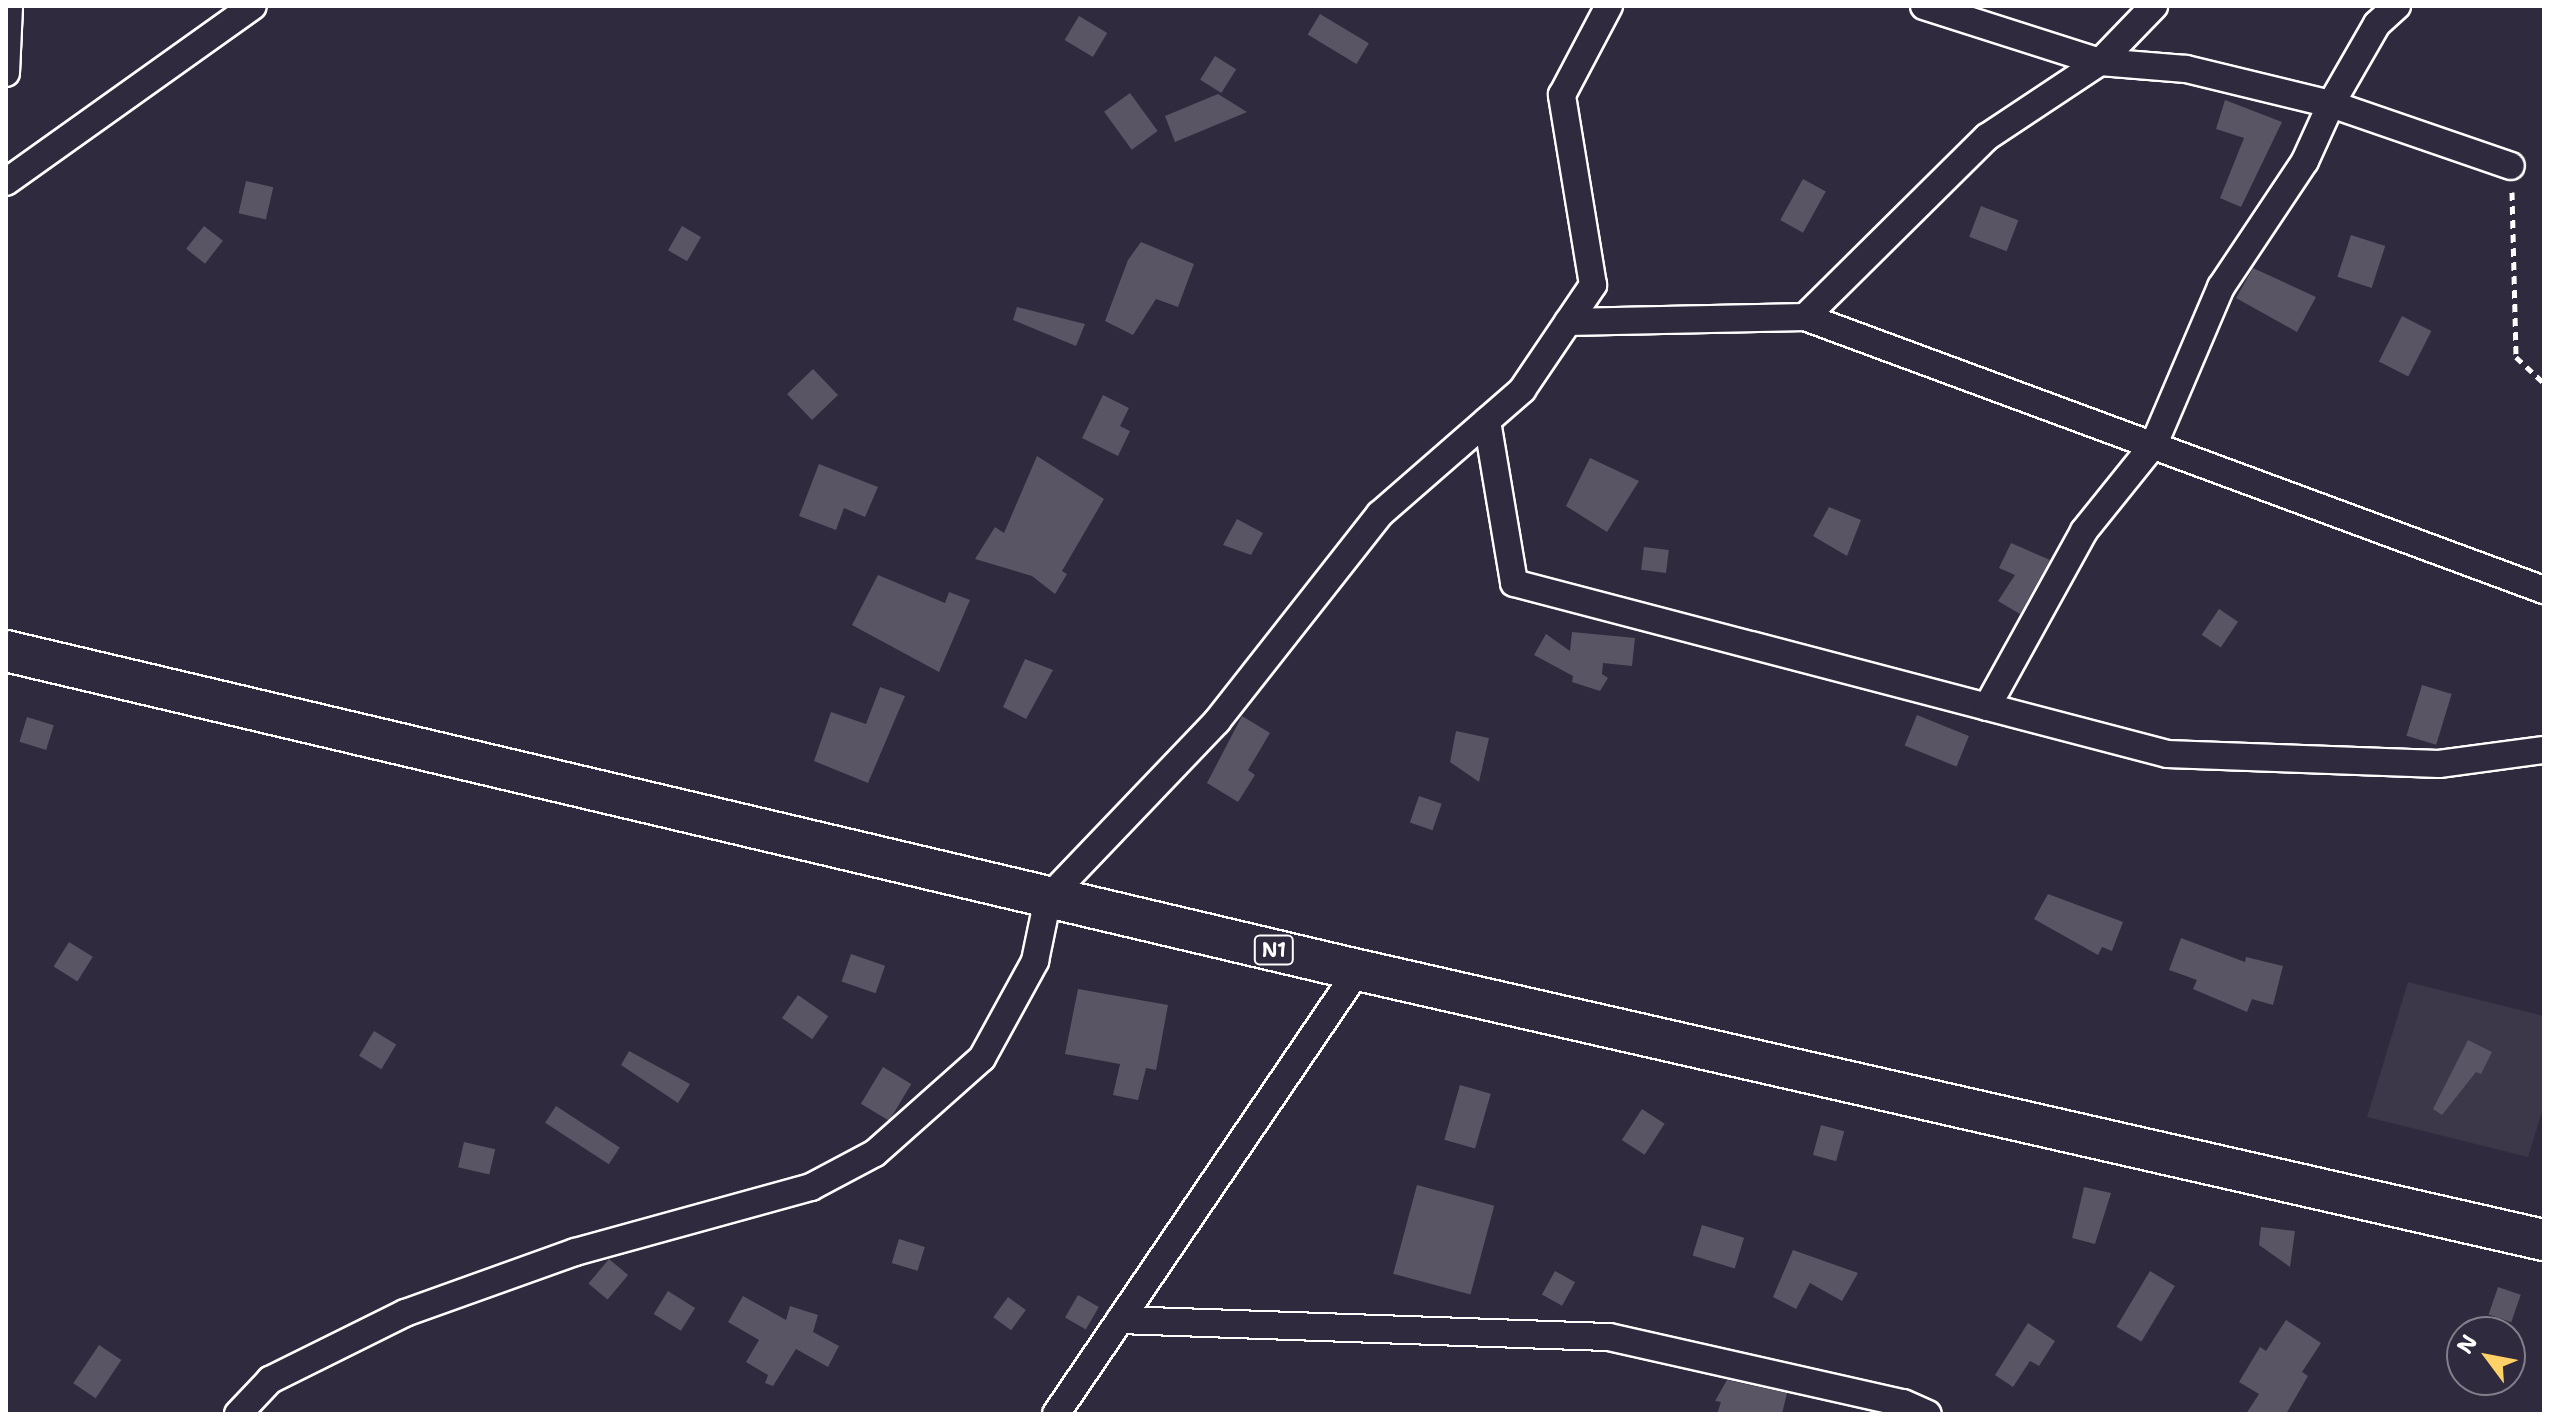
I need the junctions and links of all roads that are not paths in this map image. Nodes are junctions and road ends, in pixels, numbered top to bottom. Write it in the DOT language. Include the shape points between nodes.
graph roads {
  1 [pos="9,6"];
  2 [pos="253,6"];
  3 [pos="1609,6"];
  4 [pos="1924,6"];
  5 [pos="2154,6"];
  6 [pos="2397,6"];
  7 [pos="2100,62"];
  8 [pos="6,73"];
  9 [pos="2331,104"];
  10 [pos="2511,166"];
  11 [pos="6,182"];
  12 [pos="1805,317"];
  13 [pos="1568,322"];
  14 [pos="1487,421"];
  15 [pos="2154,444"];
  16 [pos="2544,590"];
  17 [pos="6,651"];
  18 [pos="1987,707"];
  19 [pos="2544,750"];
  20 [pos="1048,898"];
  21 [pos="1358,970"];
  22 [pos="2544,1240"];
  23 [pos="1120,1320"];
  24 [pos="238,1414"];
  25 [pos="1056,1414"];
  26 [pos="1928,1414"];
  1 -- 8 [label="street"];
  2 -- 11 [label="street"];
  3 -- 13 [label="street" via="1562,95 1593,285"];
  4 -- 7 [label="street"];
  5 -- 7 [label="street"];
  6 -- 9 [label="street" via="2377,24"];
  7 -- 9 [label="street" via="2186,69"];
  7 -- 12 [label="street" via="1987,137"];
  9 -- 10 [label="street"];
  9 -- 15 [label="street" via="2305,161 2221,287"];
  12 -- 13 [label="street"];
  12 -- 15 [label="street"];
  13 -- 14 [label="street" via="1522,390"];
  14 -- 18 [label="street" via="1514,583"];
  14 -- 20 [label="street" via="1380,514 1217,721"];
  15 -- 16 [label="street"];
  15 -- 18 [label="street" via="2084,531"];
  17 -- 20 [label="main road, N1"];
  18 -- 19 [label="street" via="2167,754 2439,764"];
  20 -- 21 [label="main road, N1"];
  20 -- 24 [label="street" via="1035,961 982,1058 875,1153 811,1187 575,1252 405,1313 270,1380"];
  21 -- 22 [label="main road, N1"];
  21 -- 23 [label="street"];
  23 -- 25 [label="street"];
  23 -- 26 [label="street" via="1609,1337 1903,1403"];
}
